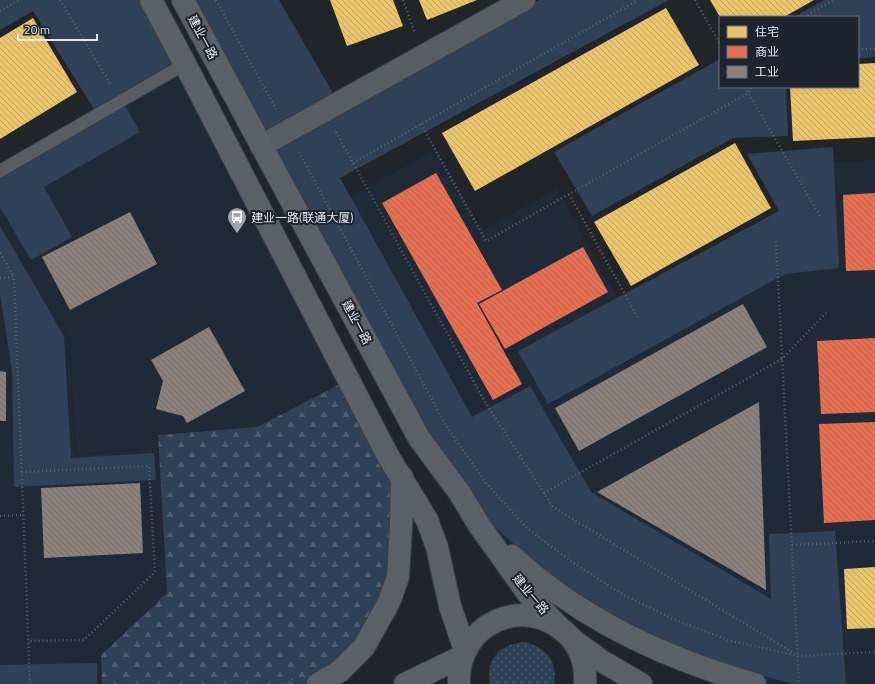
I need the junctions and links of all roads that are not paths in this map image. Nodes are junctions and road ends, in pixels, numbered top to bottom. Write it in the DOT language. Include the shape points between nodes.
graph roads {
  1 [pos="151,0"];
  2 [pos="183,0"];
  3 [pos="524,0"];
  4 [pos="185,64"];
  5 [pos="261,146"];
  6 [pos="0,172"];
  7 [pos="402,477"];
  8 [pos="479,525"];
  9 [pos="566,633"];
  10 [pos="464,653"];
  11 [pos="318,684"];
  12 [pos="405,684"];
  13 [pos="459,684"];
  14 [pos="584,684"];
  15 [pos="641,684"];
  16 [pos="755,684"];
  1 -- 4 [label="main road"];
  2 -- 5 [label="main road, 建业一路"];
  3 -- 5 [label="street"];
  4 -- 6 [label="lane"];
  4 -- 7 [label="main road" via="388,456"];
  5 -- 8 [label="main road, 建业一路" via="419,438 459,492"];
  7 -- 10 [label="main road" via="427,520 437,547"];
  7 -- 11 [label="main road" via="398,577 389,602 364,647 340,671"];
  8 -- 9 [label="main road, 建业一路" via="532,599"];
  8 -- 16 [label="main road" via="532,575 577,607 667,654"];
  9 -- 10 [label="main road" via="542,618 524,615 506,617 475,635"];
  9 -- 14 [label="main road" via="582,657"];
  9 -- 15 [label="main road" via="600,660"];
  10 -- 12 [label="main road"];
  10 -- 13 [label="main road"];
}
